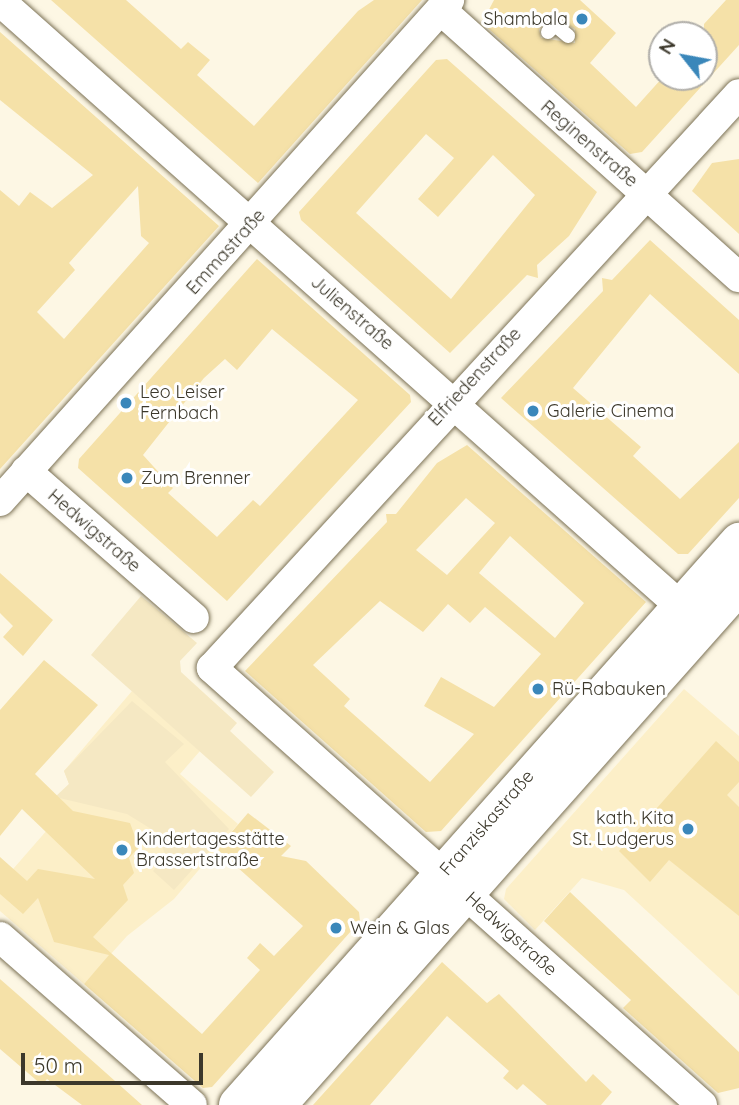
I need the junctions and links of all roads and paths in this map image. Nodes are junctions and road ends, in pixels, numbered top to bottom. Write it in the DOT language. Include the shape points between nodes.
graph roads {
  1 [pos="0,1"];
  2 [pos="445,5"];
  3 [pos="548,32"];
  4 [pos="568,36"];
  5 [pos="739,94"];
  6 [pos="646,194"];
  7 [pos="251,224"];
  8 [pos="739,277"];
  9 [pos="453,401"];
  10 [pos="26,471"];
  11 [pos="0,501"];
  12 [pos="737,546"];
  13 [pos="739,585"];
  14 [pos="691,615"];
  15 [pos="194,618"];
  16 [pos="214,664"];
  17 [pos="454,884"];
  18 [pos="0,937"];
  19 [pos="687,1101"];
  20 [pos="192,1105"];
  21 [pos="238,1105"];
  22 [pos="277,1105"];
  1 -- 7 [label="street, Julienstraße"];
  2 -- 6 [label="street, Reginenstraße" via="517,67"];
  2 -- 7 [label="street, Emmastraße"];
  3 -- 4 [label="lane" via="555,25"];
  5 -- 6 [label="street, Elfriedenstraße"];
  6 -- 8 [label="street, Reginenstraße"];
  6 -- 9 [label="street, Elfriedenstraße"];
  7 -- 9 [label="street, Julienstraße"];
  7 -- 10 [label="street, Emmastraße"];
  9 -- 14 [label="street, Julienstraße"];
  9 -- 16 [label="street, Elfriedenstraße"];
  10 -- 11 [label="street, Emmastraße"];
  10 -- 15 [label="street, Hedwigstraße"];
  12 -- 14 [label="main road, Franziskastraße"];
  13 -- 14 [label="main road, Franziskastraße"];
  14 -- 17 [label="main road, Franziskastraße"];
  16 -- 17 [label="street, Hedwigstraße" via="214,673"];
  17 -- 19 [label="street, Hedwigstraße"];
  17 -- 21 [label="main road, Franziskastraße"];
  17 -- 22 [label="main road, Franziskastraße"];
  18 -- 20 [label="street"];
}
